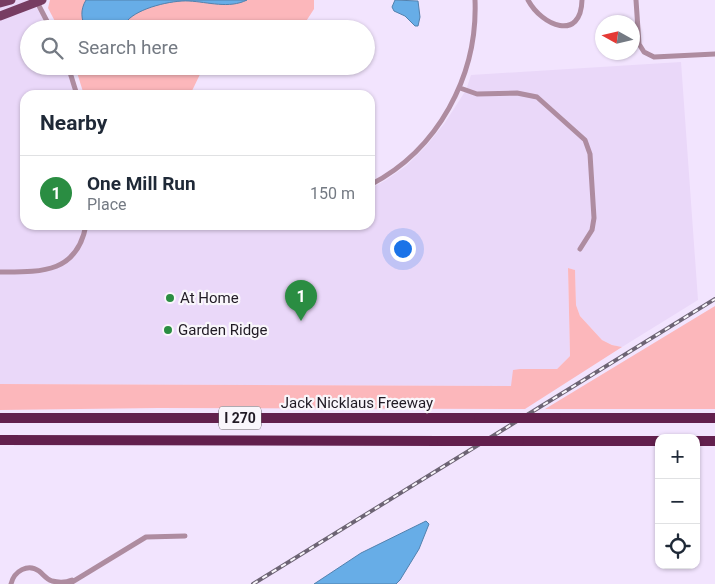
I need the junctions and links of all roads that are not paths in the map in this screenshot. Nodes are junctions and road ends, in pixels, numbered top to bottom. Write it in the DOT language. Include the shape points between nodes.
graph roads {
  1 [pos="11,0"];
  2 [pos="475,0"];
  3 [pos="528,0"];
  4 [pos="582,0"];
  5 [pos="636,0"];
  6 [pos="38,1"];
  7 [pos="0,3"];
  8 [pos="0,16"];
  9 [pos="47,20"];
  10 [pos="715,54"];
  11 [pos="71,75"];
  12 [pos="460,88"];
  13 [pos="75,90"];
  14 [pos="375,182"];
  15 [pos="84,230"];
  16 [pos="580,249"];
  17 [pos="0,272"];
  18 [pos="0,418"];
  19 [pos="715,418"];
  20 [pos="0,440"];
  21 [pos="655,441"];
  22 [pos="700,441"];
  23 [pos="715,441"];
  24 [pos="185,536"];
  25 [pos="43,575"];
  26 [pos="75,580"];
  27 [pos="11,584"];
  28 [pos="46,584"];
  29 [pos="70,584"];
  1 -- 7 [label="main road"];
  2 -- 12 [label="street" via="470,56"];
  3 -- 4 [label="street" via="540,17 559,26 578,19"];
  5 -- 10 [label="street" via="639,44 644,52 654,56"];
  6 -- 8 [label="main road"];
  6 -- 9 [label="street"];
  11 -- 13 [label="street"];
  12 -- 14 [label="street" via="425,143 402,165"];
  12 -- 16 [label="street" via="478,94 516,92 537,97 585,140 590,154 594,218 592,230"];
  15 -- 17 [label="street" via="76,252 60,265 41,272"];
  18 -- 19 [label="highway, Jack Nicklaus Freeway / I 270, bridge"];
  20 -- 21 [label="highway, I 270, bridge"];
  22 -- 23 [label="highway"];
  24 -- 26 [label="street" via="146,537"];
  25 -- 26 [label="street" via="53,582"];
  25 -- 27 [label="street" via="34,569 23,569 14,575"];
  25 -- 28 [label="street"];
  26 -- 29 [label="street"];
}
